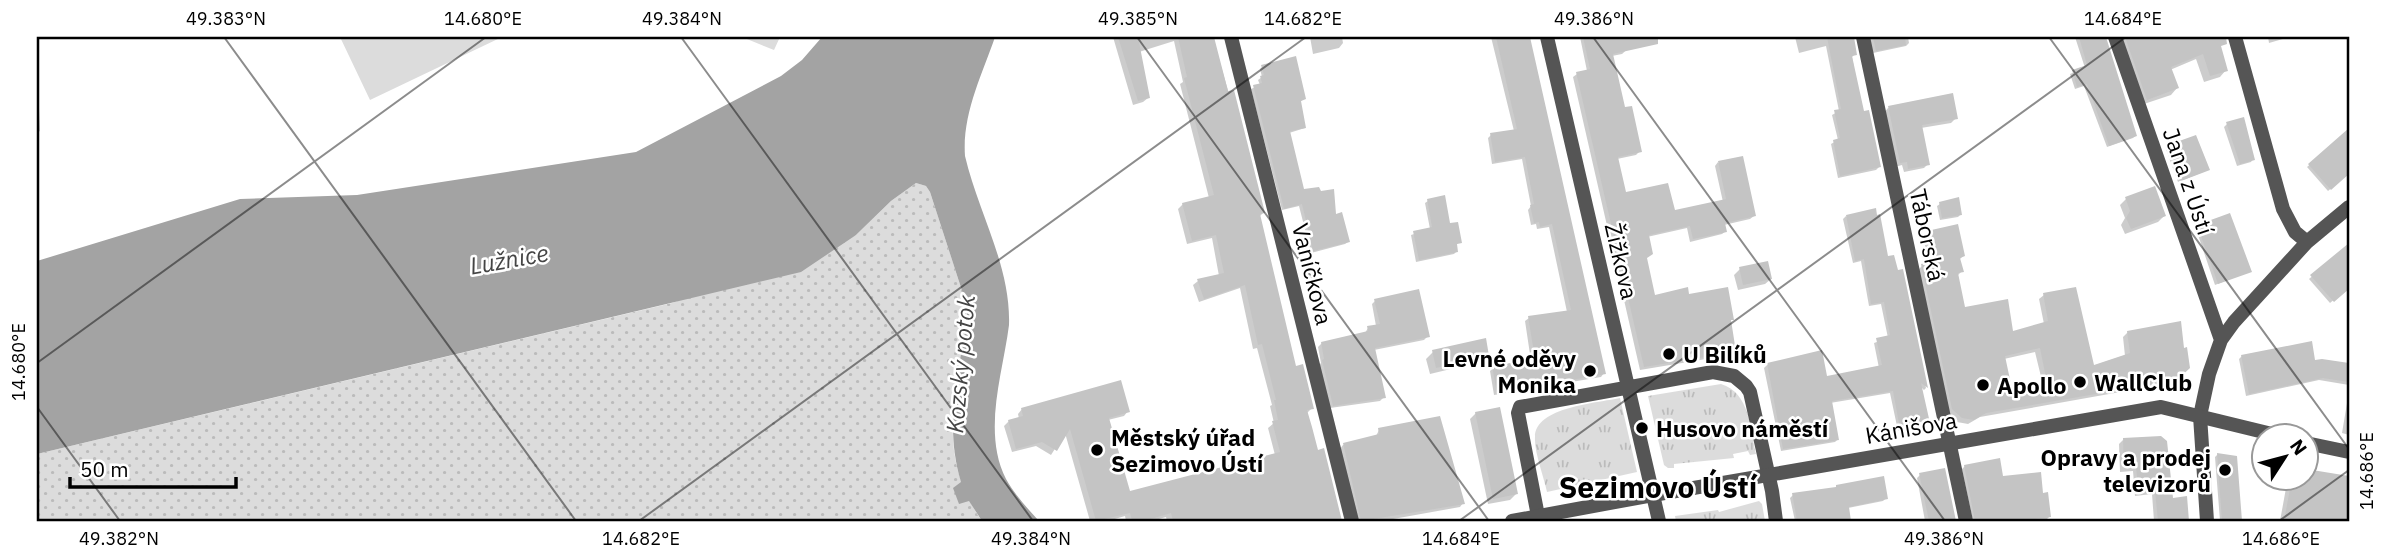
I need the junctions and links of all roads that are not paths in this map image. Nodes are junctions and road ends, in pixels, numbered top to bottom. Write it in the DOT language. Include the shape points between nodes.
graph roads {
  1 [pos="1231,37"];
  2 [pos="1547,37"];
  3 [pos="1863,37"];
  4 [pos="2115,37"];
  5 [pos="2235,37"];
  6 [pos="2349,207"];
  7 [pos="2307,242"];
  8 [pos="2221,340"];
  9 [pos="1627,386"];
  10 [pos="2200,416"];
  11 [pos="2250,429"];
  12 [pos="1949,443"];
  13 [pos="2320,446"];
  14 [pos="2349,452"];
  15 [pos="1768,476"];
  16 [pos="1653,495"];
  17 [pos="1539,519"];
  18 [pos="1352,521"];
  19 [pos="1512,521"];
  20 [pos="1659,521"];
  21 [pos="1776,521"];
  22 [pos="1966,521"];
  23 [pos="2207,521"];
  1 -- 18 [label="street, Vaníčkova"];
  2 -- 9 [label="street, Žižkova"];
  3 -- 12 [label="street, Táborská"];
  4 -- 8 [label="street, Jana z Ústí"];
  5 -- 7 [label="street" via="2283,209 2295,232"];
  6 -- 7 [label="street"];
  7 -- 8 [label="street"];
  8 -- 10 [label="street"];
  9 -- 15 [label="street" via="1713,372 1734,376 1750,392"];
  9 -- 16 [label="street, Žižkova"];
  9 -- 17 [label="street" via="1518,408"];
  10 -- 11 [label="street, Kánišova"];
  10 -- 12 [label="street, Kánišova" via="2161,407"];
  10 -- 23 [label="street"];
  12 -- 15 [label="street, Kánišova"];
  12 -- 22 [label="street, Táborská"];
  13 -- 14 [label="street"];
  15 -- 16 [label="street, Kánišova"];
  15 -- 21 [label="street"];
  16 -- 17 [label="street, Kánišova"];
  16 -- 20 [label="street, Žižkova"];
  17 -- 19 [label="street, Kánišova"];
}
